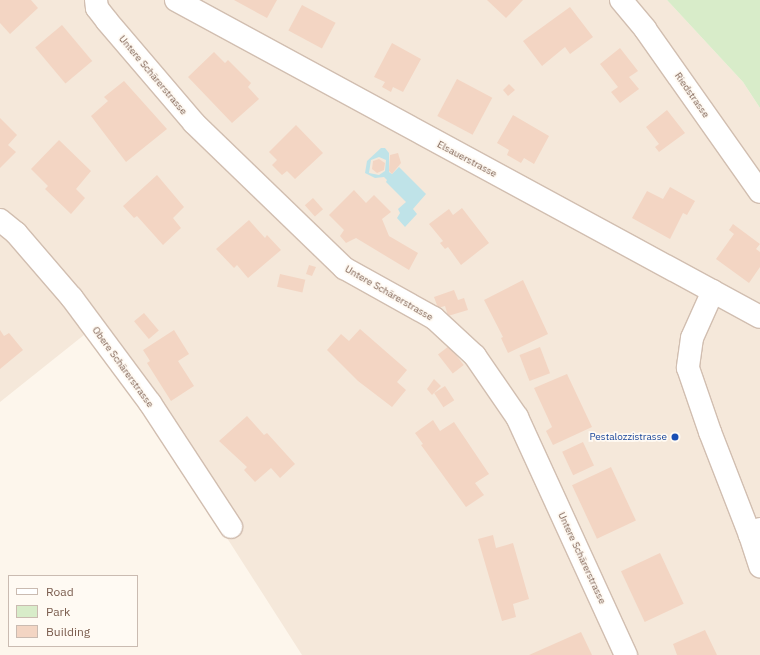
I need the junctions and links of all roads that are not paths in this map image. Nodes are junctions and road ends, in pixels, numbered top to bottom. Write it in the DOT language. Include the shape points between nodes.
graph roads {
  1 [pos="96,0"];
  2 [pos="176,0"];
  3 [pos="621,0"];
  4 [pos="760,192"];
  5 [pos="0,220"];
  6 [pos="713,291"];
  7 [pos="760,317"];
  8 [pos="231,527"];
  9 [pos="755,532"];
  10 [pos="760,566"];
  11 [pos="626,655"];
  1 -- 11 [label="street, Untere Schärerstrasse" via="97,8 107,21 194,123 344,268 434,318 475,356 517,417"];
  2 -- 6 [label="street, Elsauerstrasse"];
  3 -- 4 [label="street, Riedstrasse" via="645,29"];
  5 -- 8 [label="street, Obere Schärerstrasse" via="16,233 108,347 150,403"];
  6 -- 7 [label="street, Elsauerstrasse"];
  6 -- 9 [label="street" via="692,338 688,368 710,432"];
  9 -- 10 [label="street"];
}
